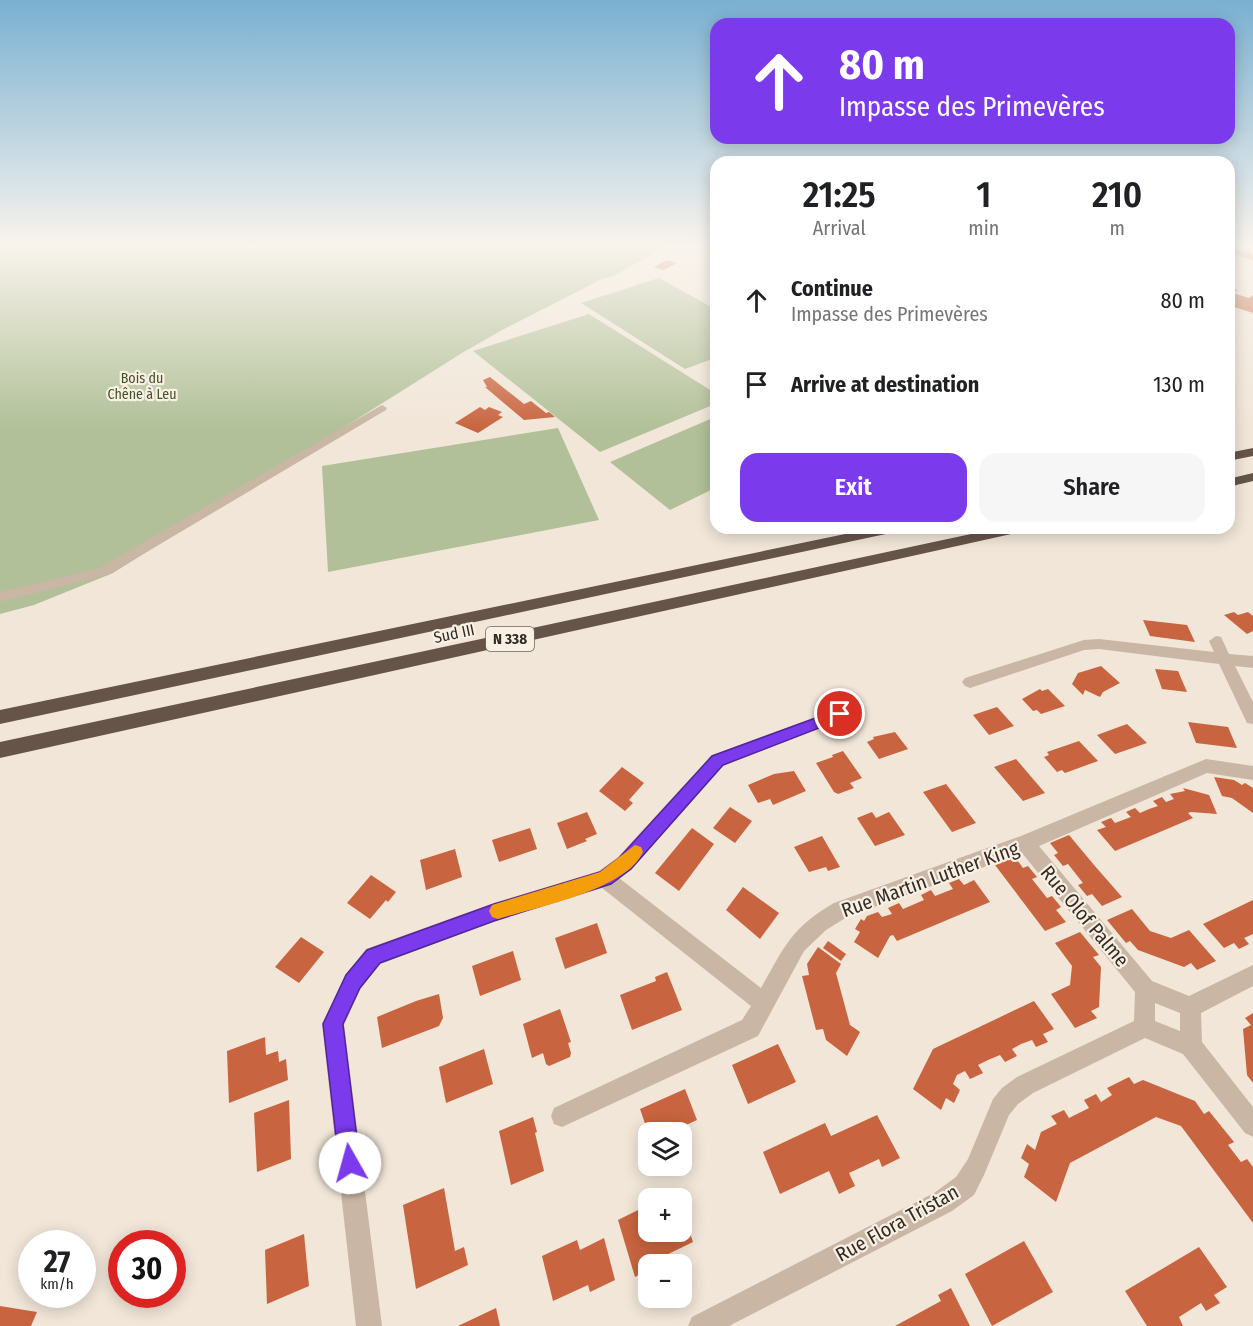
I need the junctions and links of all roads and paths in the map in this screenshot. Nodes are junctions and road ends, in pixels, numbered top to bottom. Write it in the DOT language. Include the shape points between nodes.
graph roads {
  1 [pos="382,408"];
  2 [pos="1253,452"];
  3 [pos="1235,456"];
  4 [pos="1253,477"];
  5 [pos="1235,481"];
  6 [pos="866,534"];
  7 [pos="992,534"];
  8 [pos="0,597"];
  9 [pos="1216,641"];
  10 [pos="1224,658"];
  11 [pos="1253,662"];
  12 [pos="970,682"];
  13 [pos="840,714"];
  14 [pos="0,717"];
  15 [pos="1253,718"];
  16 [pos="0,750"];
  17 [pos="1253,773"];
  18 [pos="1025,843"];
  19 [pos="604,878"];
  20 [pos="1253,975"];
  21 [pos="1145,989"];
  22 [pos="764,1003"];
  23 [pos="1190,1006"];
  24 [pos="1144,1027"];
  25 [pos="1191,1046"];
  26 [pos="562,1116"];
  27 [pos="1253,1125"];
  28 [pos="369,1326"];
  29 [pos="701,1326"];
  1 -- 8 [label="street" via="103,572"];
  2 -- 3 [label="highway"];
  4 -- 5 [label="highway"];
  6 -- 14 [label="highway, Sud III / N 338"];
  7 -- 16 [label="highway, Sud III / N 338"];
  9 -- 10 [label="street"];
  10 -- 11 [label="street"];
  10 -- 12 [label="street" via="1084,645"];
  10 -- 15 [label="street"];
  13 -- 19 [label="street" via="717,760 625,863"];
  17 -- 18 [label="street, Rue Martin Luther King" via="1206,766"];
  18 -- 21 [label="street, Rue Olof Palme"];
  18 -- 22 [label="street, Rue Martin Luther King" via="841,910 819,923 797,944"];
  19 -- 22 [label="street"];
  19 -- 28 [label="street" via="373,956 353,982 333,1024"];
  20 -- 23 [label="street"];
  21 -- 23 [label="street"];
  21 -- 24 [label="street"];
  22 -- 26 [label="street, Rue Martin Luther King" via="750,1028"];
  23 -- 25 [label="street"];
  24 -- 25 [label="street"];
  24 -- 29 [label="street, Rue Flora Tristan" via="1010,1095 965,1186 942,1202"];
  25 -- 27 [label="street"];
}
